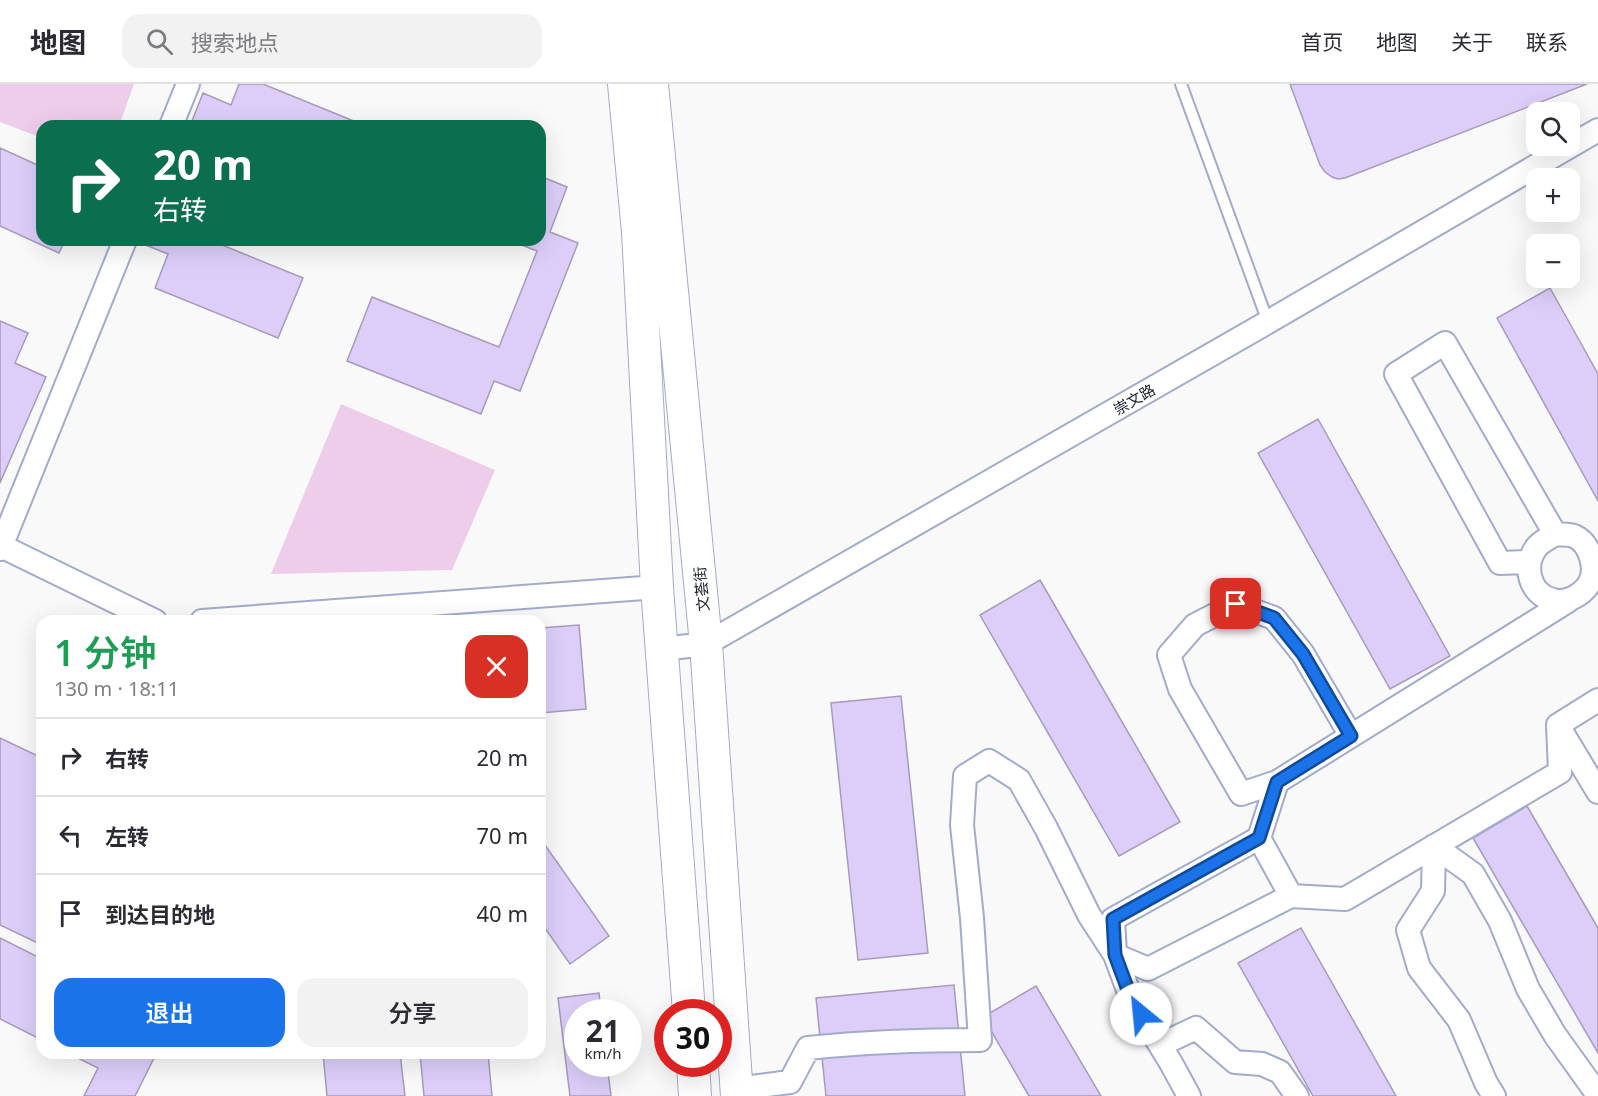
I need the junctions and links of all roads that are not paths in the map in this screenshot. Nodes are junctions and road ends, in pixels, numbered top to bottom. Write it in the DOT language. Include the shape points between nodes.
graph roads {
  1 [pos="188,84"];
  2 [pos="624,84"];
  3 [pos="652,84"];
  4 [pos="1181,84"];
  5 [pos="173,120"];
  6 [pos="1598,130"];
  7 [pos="123,246"];
  8 [pos="1268,322"];
  9 [pos="1555,534"];
  10 [pos="1,548"];
  11 [pos="1528,562"];
  12 [pos="657,587"];
  13 [pos="1595,589"];
  14 [pos="1568,601"];
  15 [pos="142,615"];
  16 [pos="282,615"];
  17 [pos="706,644"];
  18 [pos="662,649"];
  19 [pos="1598,700"];
  20 [pos="1558,725"];
  21 [pos="1351,736"];
  22 [pos="1277,782"];
  23 [pos="1598,792"];
  24 [pos="1259,838"];
  25 [pos="1434,846"];
  26 [pos="1290,896"];
  27 [pos="1115,955"];
  28 [pos="688,999"];
  29 [pos="1160,1046"];
  30 [pos="694,1077"];
  31 [pos="737,1092"];
  32 [pos="1598,1095"];
  33 [pos="695,1096"];
  34 [pos="1189,1096"];
  35 [pos="1297,1096"];
  36 [pos="1494,1096"];
  1 -- 5 [label="street"];
  2 -- 12 [label="main road" via="638,232"];
  3 -- 17 [label="main road, 文荟街"];
  4 -- 8 [label="lane"];
  6 -- 8 [label="street, 崇文路"];
  7 -- 10 [label="street"];
  8 -- 17 [label="street, 崇文路"];
  9 -- 11 [label="street" via="1537,546"];
  9 -- 11 [label="street" via="1445,343 1396,374 1500,563"];
  9 -- 13 [label="street" via="1574,536 1583,543 1591,554"];
  10 -- 15 [label="street"];
  11 -- 14 [label="street" via="1537,592 1553,601"];
  12 -- 16 [label="street"];
  12 -- 18 [label="main road"];
  13 -- 14 [label="street"];
  14 -- 21 [label="street"];
  17 -- 18 [label="street, 崇文路"];
  17 -- 31 [label="main road, 文荟街"];
  18 -- 28 [label="main road"];
  19 -- 20 [label="street"];
  20 -- 23 [label="street"];
  20 -- 25 [label="street" via="1560,772"];
  21 -- 22 [label="street"];
  21 -- 22 [label="street" via="1303,654 1274,618 1236,604 1194,625 1169,655 1180,688 1241,794"];
  22 -- 24 [label="street"];
  24 -- 26 [label="street"];
  24 -- 27 [label="street" via="1113,919"];
  25 -- 26 [label="street" via="1345,899"];
  25 -- 32 [label="street" via="1473,874 1500,921 1528,989"];
  25 -- 36 [label="street" via="1433,891 1408,930 1419,968 1459,1020"];
  26 -- 27 [label="street" via="1148,969"];
  27 -- 29 [label="street" via="1131,998"];
  27 -- 31 [label="street" via="1089,915 1019,780 989,761 965,776 962,825 980,1041 911,1040 808,1048 790,1082"];
  29 -- 34 [label="street"];
  29 -- 35 [label="street" via="1196,1028 1235,1062 1262,1064 1280,1072"];
  30 -- 33 [label="main road"];
}
